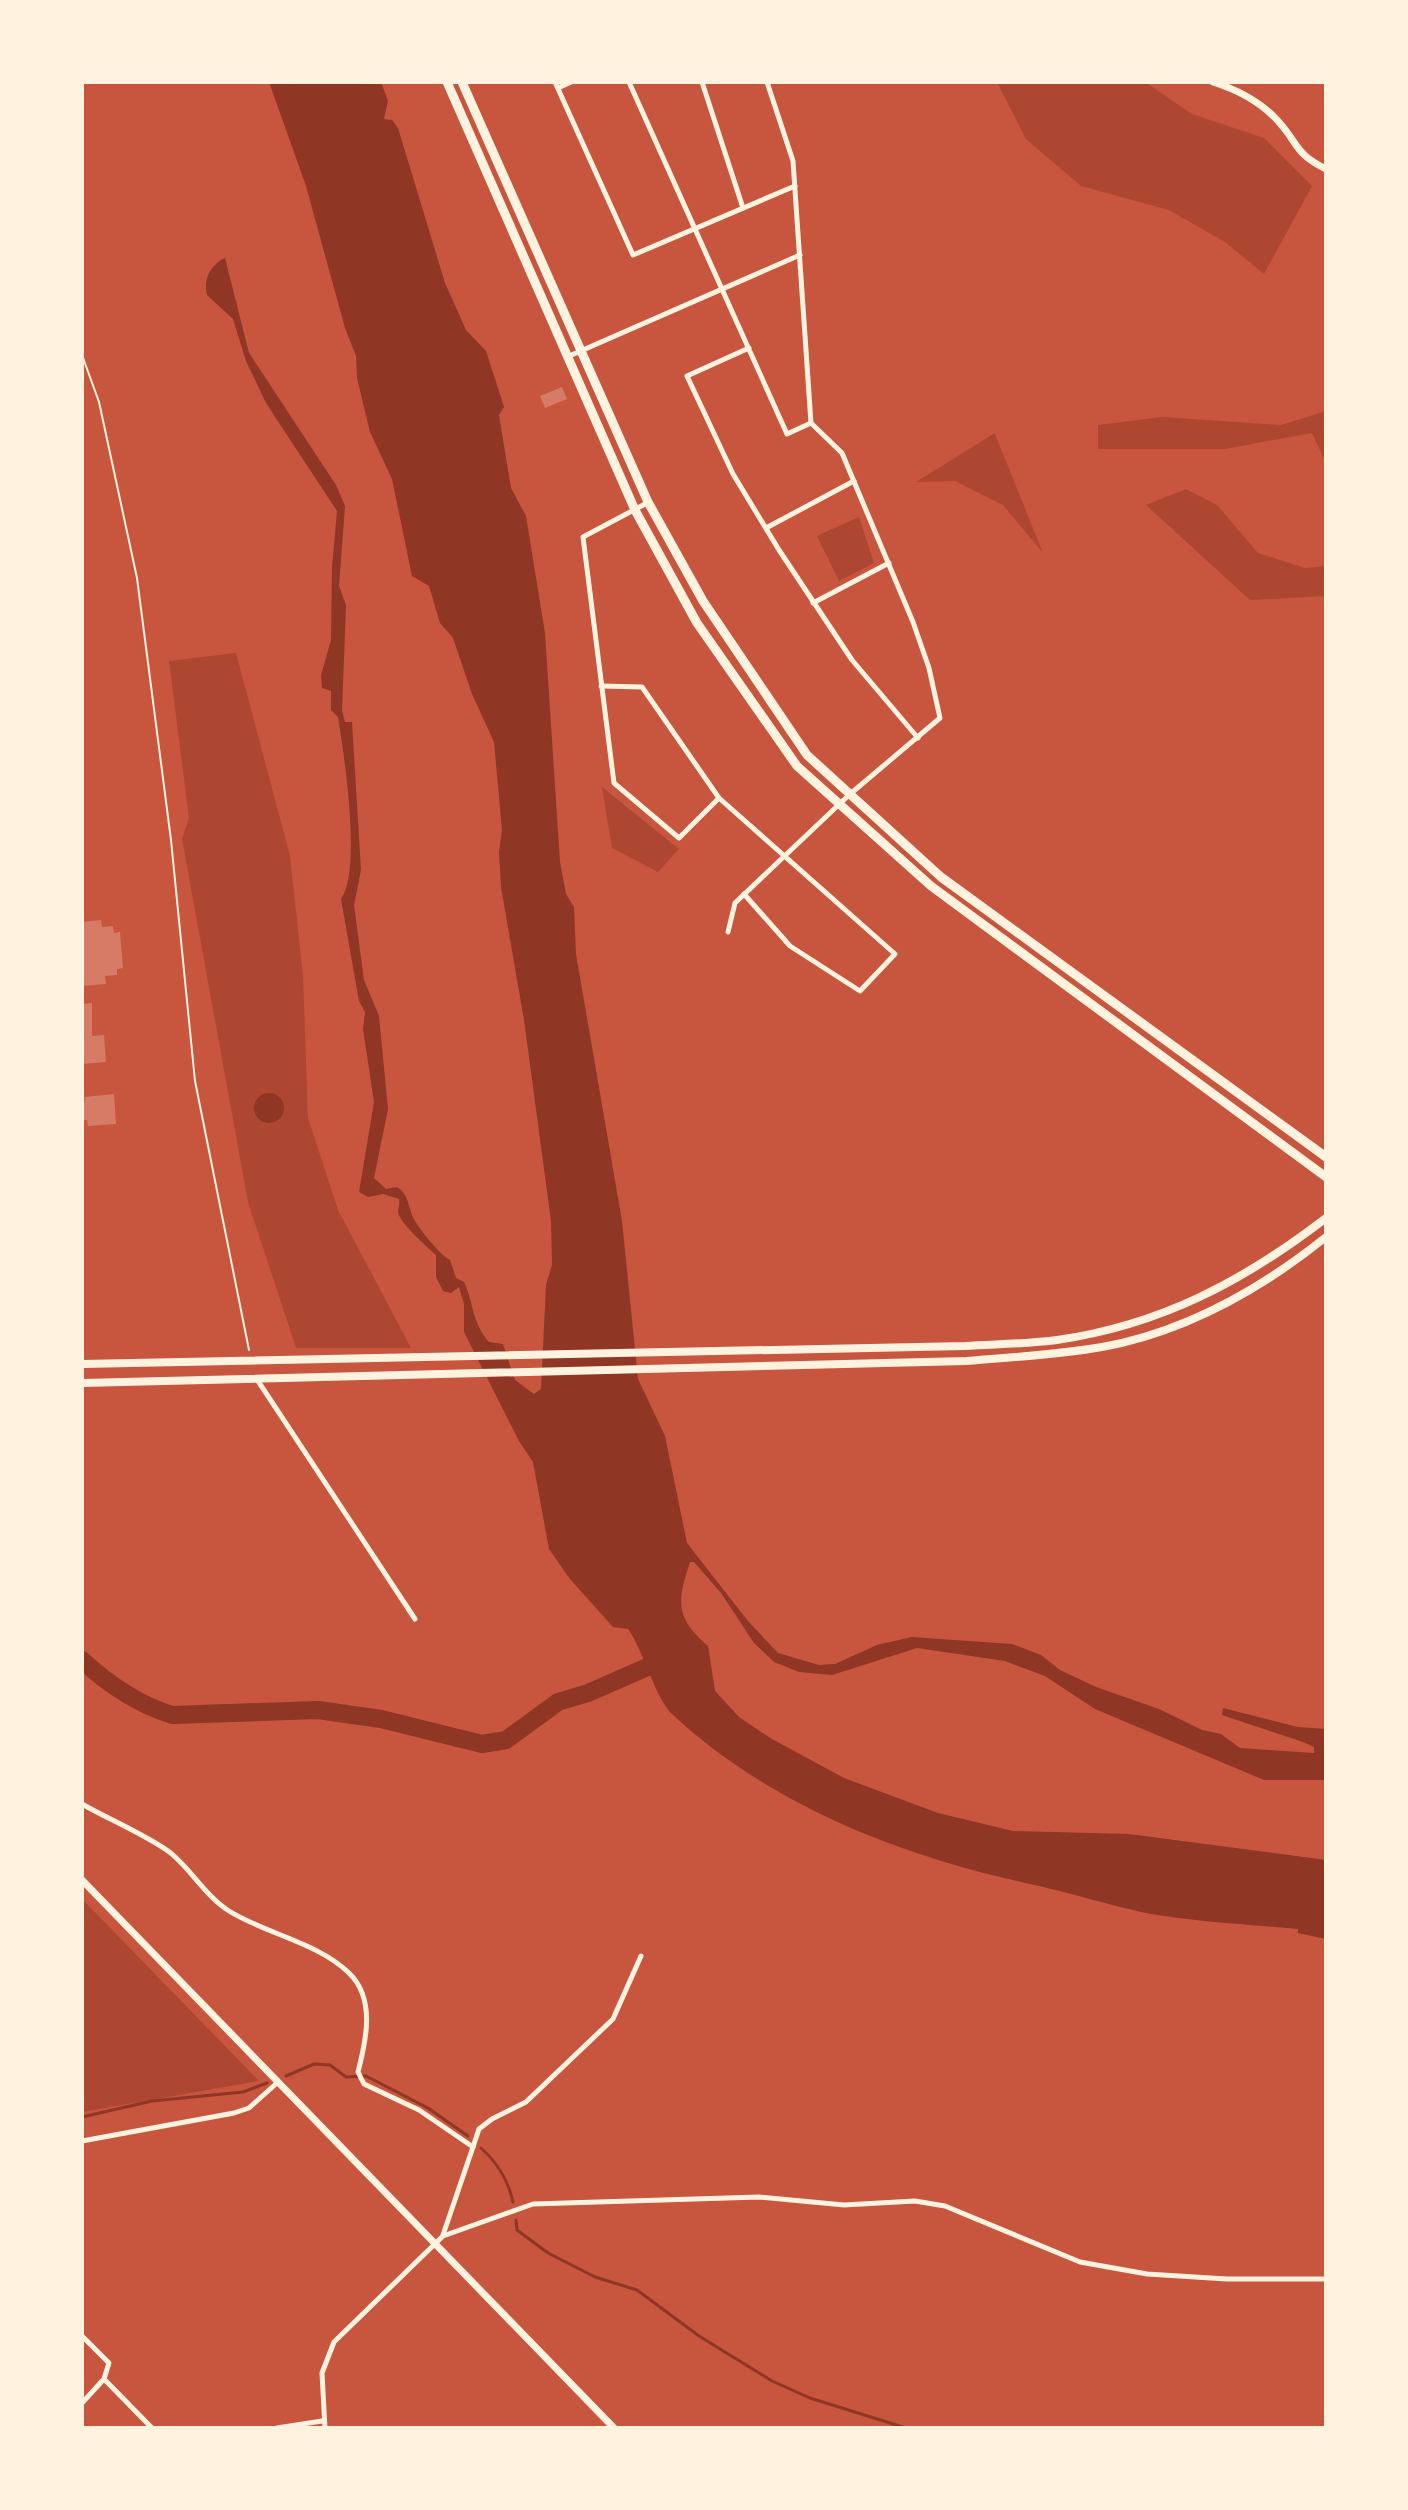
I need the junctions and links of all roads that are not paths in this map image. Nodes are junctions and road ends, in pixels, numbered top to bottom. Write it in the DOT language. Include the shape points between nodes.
graph roads {
  1 [pos="447,82"];
  2 [pos="462,82"];
  3 [pos="571,82"];
  4 [pos="629,82"];
  5 [pos="702,82"];
  6 [pos="767,82"];
  7 [pos="1213,82"];
  8 [pos="557,85"];
  9 [pos="1326,169"];
  10 [pos="795,186"];
  11 [pos="743,208"];
  12 [pos="695,229"];
  13 [pos="800,255"];
  14 [pos="722,290"];
  15 [pos="749,348"];
  16 [pos="580,352"];
  17 [pos="567,357"];
  18 [pos="811,423"];
  19 [pos="854,481"];
  20 [pos="648,502"];
  21 [pos="635,510"];
  22 [pos="766,528"];
  23 [pos="889,563"];
  24 [pos="813,603"];
  25 [pos="601,686"];
  26 [pos="918,738"];
  27 [pos="849,795"];
  28 [pos="719,798"];
  29 [pos="838,806"];
  30 [pos="785,855"];
  31 [pos="744,894"];
  32 [pos="728,932"];
  33 [pos="1326,1157"];
  34 [pos="1326,1177"];
  35 [pos="1326,1218"];
  36 [pos="1326,1237"];
  37 [pos="82,1364"];
  38 [pos="255,1377"];
  39 [pos="82,1383"];
  40 [pos="415,1619"];
  41 [pos="82,1804"];
  42 [pos="82,1880"];
  43 [pos="641,1956"];
  44 [pos="278,2082"];
  45 [pos="82,2141"];
  46 [pos="473,2147"];
  47 [pos="443,2236"];
  48 [pos="436,2243"];
  49 [pos="1326,2279"];
  50 [pos="82,2336"];
  51 [pos="104,2379"];
  52 [pos="82,2402"];
  53 [pos="323,2425"];
  54 [pos="152,2428"];
  55 [pos="277,2428"];
  56 [pos="614,2428"];
  1 -- 17 [label="highway"];
  2 -- 16 [label="highway"];
  3 -- 8 [label="street"];
  4 -- 12 [label="street"];
  5 -- 11 [label="street"];
  6 -- 10 [label="street" via="793,161"];
  7 -- 9 [label="street" via="1265,108 1304,158"];
  8 -- 12 [label="street" via="633,255"];
  10 -- 11 [label="street"];
  10 -- 13 [label="street"];
  11 -- 12 [label="street"];
  12 -- 14 [label="street"];
  13 -- 14 [label="street"];
  13 -- 18 [label="street"];
  14 -- 15 [label="street"];
  14 -- 16 [label="street"];
  15 -- 18 [label="street" via="787,434"];
  15 -- 22 [label="street" via="687,376 733,474"];
  16 -- 17 [label="street"];
  16 -- 20 [label="highway"];
  17 -- 21 [label="highway"];
  18 -- 19 [label="street" via="842,453"];
  19 -- 22 [label="street"];
  19 -- 23 [label="street"];
  20 -- 21 [label="street"];
  20 -- 27 [label="highway" via="703,601 807,755"];
  21 -- 25 [label="street" via="583,537"];
  21 -- 29 [label="highway" via="697,623 797,766"];
  22 -- 24 [label="street"];
  23 -- 24 [label="street"];
  23 -- 26 [label="street" via="929,668 940,718"];
  24 -- 26 [label="street" via="852,660"];
  25 -- 28 [label="street" via="642,687"];
  25 -- 28 [label="street" via="614,783 679,838"];
  26 -- 27 [label="street"];
  27 -- 29 [label="street"];
  27 -- 33 [label="highway" via="941,877"];
  28 -- 30 [label="street"];
  29 -- 30 [label="street"];
  29 -- 34 [label="highway" via="931,886"];
  30 -- 31 [label="street"];
  30 -- 31 [label="street" via="895,954 860,991 790,946"];
  31 -- 32 [label="street" via="735,903"];
  35 -- 37 [label="main road" via="1267,1262 1204,1297 1056,1340"];
  36 -- 38 [label="main road" via="1292,1264 1198,1317 1105,1346 1060,1353 967,1361"];
  38 -- 39 [label="main road"];
  38 -- 40 [label="street"];
  41 -- 46 [label="street" via="169,1851 226,1909 349,1973 364,2005 368,2032 358,2072 364,2084 419,2110"];
  42 -- 44 [label="street"];
  43 -- 46 [label="street" via="613,2019 526,2102 479,2129"];
  44 -- 45 [label="street" via="249,2108 234,2113"];
  44 -- 48 [label="street"];
  46 -- 47 [label="street"];
  47 -- 48 [label="street"];
  47 -- 49 [label="street" via="533,2204 759,2197 844,2205 915,2201 945,2206 1080,2262 1147,2274"];
  48 -- 53 [label="street" via="334,2342 322,2373"];
  48 -- 56 [label="street"];
  50 -- 51 [label="street" via="109,2363"];
  51 -- 52 [label="street"];
  51 -- 54 [label="street"];
  53 -- 55 [label="street"];
}
